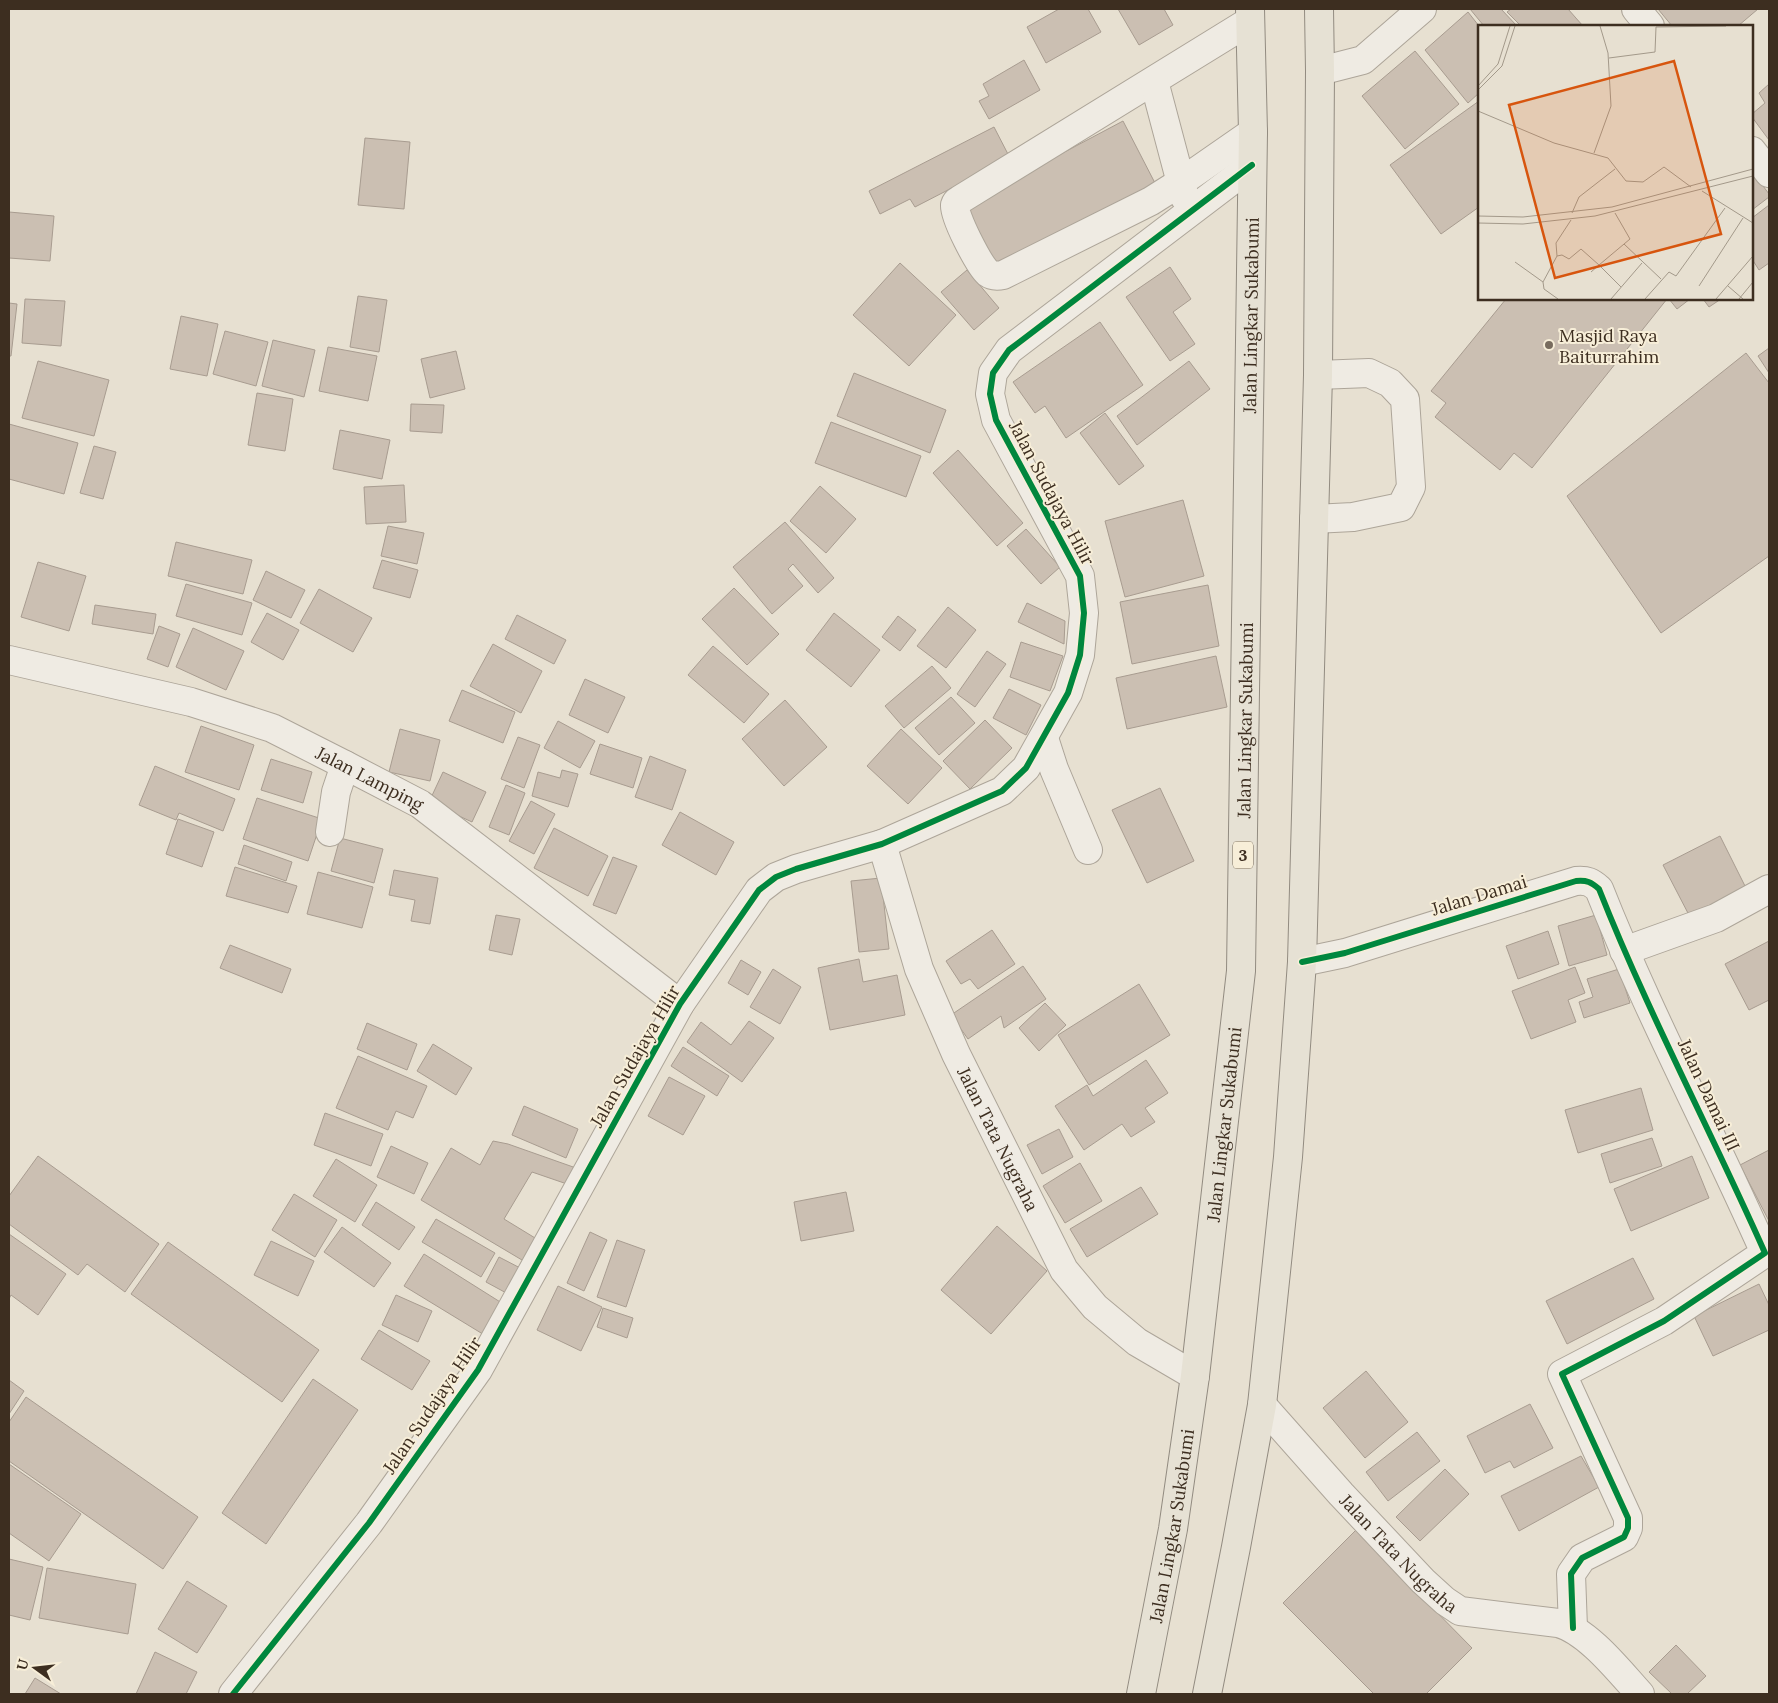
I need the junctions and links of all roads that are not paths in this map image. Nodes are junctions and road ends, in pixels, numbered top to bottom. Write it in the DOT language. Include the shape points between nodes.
graph roads {
  1 [pos="1319,9"];
  2 [pos="1422,9"];
  3 [pos="1636,9"];
  4 [pos="1250,15"];
  5 [pos="1649,25"];
  6 [pos="1320,71"];
  7 [pos="1154,81"];
  8 [pos="1253,132"];
  9 [pos="1753,152"];
  10 [pos="1252,165"];
  11 [pos="1769,173"];
  12 [pos="1181,182"];
  13 [pos="1189,214"];
  14 [pos="1318,375"];
  15 [pos="1314,519"];
  16 [pos="9,660"];
  17 [pos="1044,738"];
  18 [pos="345,765"];
  19 [pos="330,832"];
  20 [pos="882,844"];
  21 [pos="1088,850"];
  22 [pos="1769,889"];
  23 [pos="1624,951"];
  24 [pos="1302,962"];
  25 [pos="680,1004"];
  26 [pos="1768,1255"];
  27 [pos="1195,1376"];
  28 [pos="1262,1405"];
  29 [pos="1574,1628"];
  30 [pos="233,1694"];
  31 [pos="1141,1694"];
  32 [pos="1207,1694"];
  33 [pos="1640,1694"];
  1 -- 6 [label="main road"];
  2 -- 6 [label="street" via="1363,60"];
  3 -- 5 [label="street"];
  4 -- 7 [label="street"];
  4 -- 8 [label="main road, Jalan Lingkar Sukabumi / 3"];
  6 -- 14 [label="main road"];
  7 -- 12 [label="street"];
  7 -- 12 [label="street" via="960,199 955,206 957,216 988,273 1003,275 1151,201"];
  8 -- 10 [label="main road, Jalan Lingkar Sukabumi / 3"];
  8 -- 12 [label="street"];
  9 -- 11 [label="street"];
  10 -- 13 [label="street, Jalan Sudajaya Hilir"];
  10 -- 27 [label="main road, Jalan Lingkar Sukabumi / 3" via="1241,971"];
  12 -- 13 [label="street"];
  13 -- 17 [label="street, Jalan Sudajaya Hilir" via="1010,350 993,373 990,394 996,420 1080,576 1084,613 1080,655 1068,693"];
  14 -- 15 [label="main road"];
  14 -- 15 [label="street" via="1369,374 1390,383 1405,399 1411,486 1401,507 1353,517"];
  15 -- 24 [label="main road"];
  16 -- 18 [label="street, Jalan Lamping" via="191,702 272,728"];
  17 -- 20 [label="street, Jalan Sudajaya Hilir" via="1026,768 1002,791"];
  17 -- 21 [label="street"];
  18 -- 19 [label="street" via="336,792"];
  18 -- 25 [label="street, Jalan Lamping" via="420,804"];
  20 -- 25 [label="street, Jalan Sudajaya Hilir" via="796,869 776,877 759,890"];
  20 -- 27 [label="street, Jalan Tata Nugraha" via="920,969 956,1054 1064,1270 1095,1307 1137,1342"];
  22 -- 23 [label="street" via="1716,918"];
  23 -- 24 [label="street, Jalan Damai" via="1599,890 1585,880 1345,953"];
  23 -- 26 [label="street, Jalan Damai III"];
  24 -- 28 [label="main road" via="1288,1158"];
  25 -- 30 [label="street, Jalan Sudajaya Hilir" via="478,1370 369,1523"];
  26 -- 29 [label="street" via="1664,1321 1562,1374 1628,1518 1624,1537 1582,1558 1574,1566 1571,1574"];
  27 -- 31 [label="main road, Jalan Lingkar Sukabumi / 3" via="1173,1529"];
  28 -- 29 [label="street, Jalan Tata Nugraha" via="1341,1494 1444,1601 1460,1611 1558,1623"];
  28 -- 32 [label="main road"];
  29 -- 33 [label="street, Jalan Tata Nugraha"];
}
